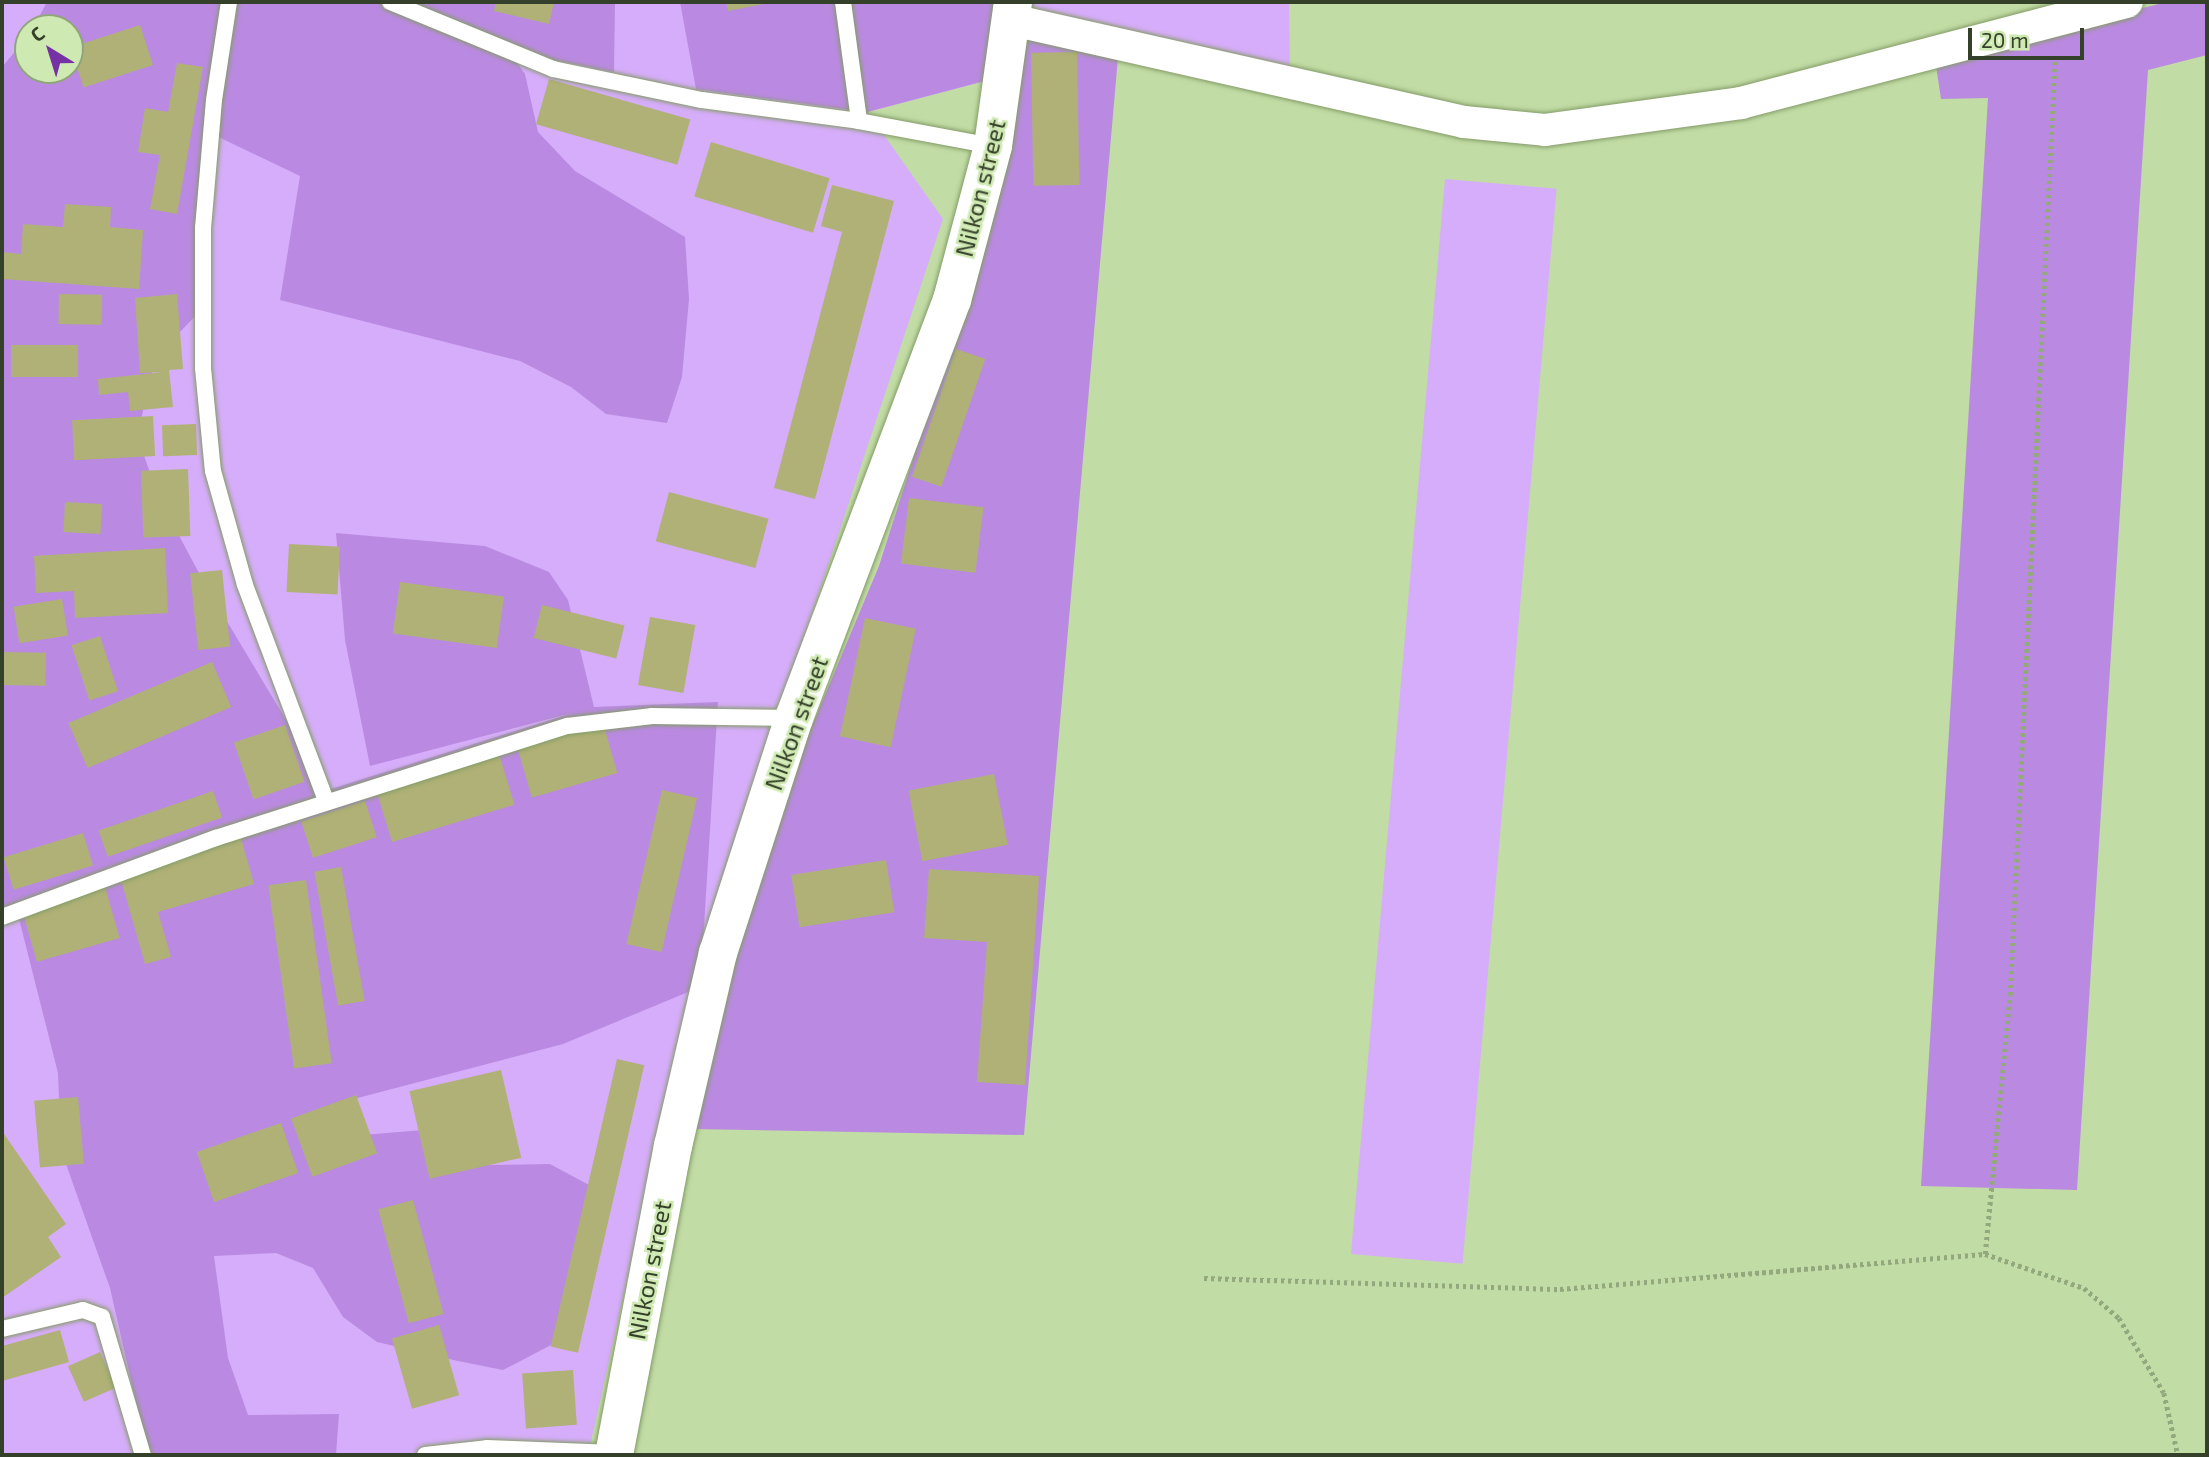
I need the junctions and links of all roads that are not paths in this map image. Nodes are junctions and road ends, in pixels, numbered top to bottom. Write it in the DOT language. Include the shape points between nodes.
graph roads {
  1 [pos="229,2"];
  2 [pos="390,2"];
  3 [pos="843,2"];
  4 [pos="2127,2"];
  5 [pos="1012,11"];
  6 [pos="859,121"];
  7 [pos="993,146"];
  8 [pos="794,718"];
  9 [pos="326,801"];
  10 [pos="2,917"];
  11 [pos="2,1329"];
  12 [pos="614,1454"];
  13 [pos="143,1455"];
  14 [pos="425,1455"];
  1 -- 9 [label="lane" via="203,228 203,368 213,471 245,585"];
  2 -- 6 [label="lane" via="553,69 702,100"];
  3 -- 6 [label="lane"];
  4 -- 5 [label="street" via="1741,103 1545,130 1464,122"];
  5 -- 7 [label="street, Nilkon street"];
  6 -- 7 [label="lane"];
  7 -- 8 [label="street, Nilkon street" via="952,300"];
  8 -- 9 [label="lane" via="596,720"];
  8 -- 12 [label="street, Nilkon street" via="718,953 673,1146"];
  9 -- 10 [label="lane"];
  11 -- 13 [label="lane" via="83,1310 102,1317"];
  12 -- 14 [label="lane" via="487,1448"];
}
